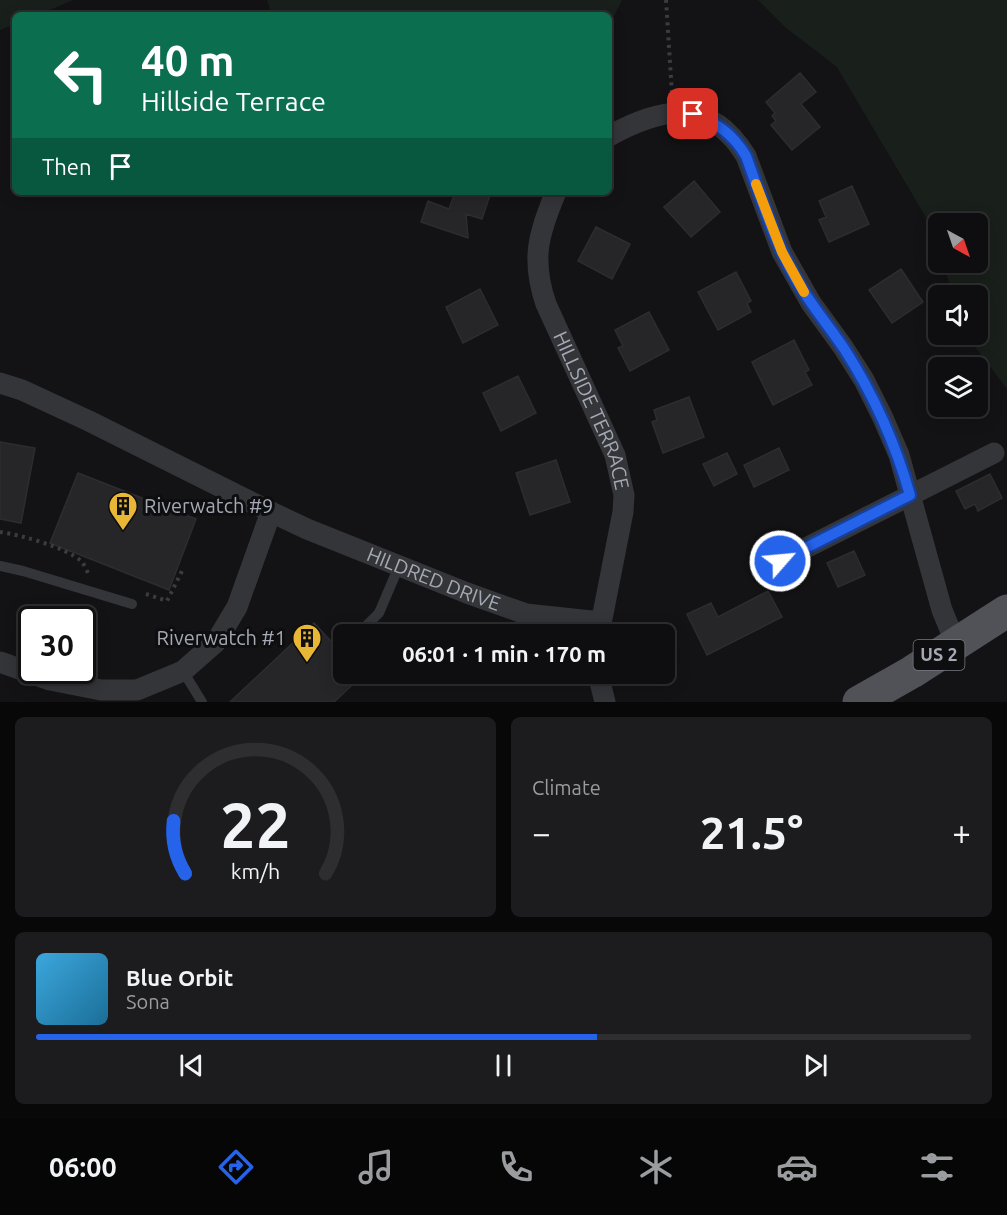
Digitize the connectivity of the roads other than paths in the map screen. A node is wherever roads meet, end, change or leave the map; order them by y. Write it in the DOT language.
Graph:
graph roads {
  1 [pos="612,134"];
  2 [pos="555,195"];
  3 [pos="0,383"];
  4 [pos="994,453"];
  5 [pos="910,495"];
  6 [pos="271,512"];
  7 [pos="780,561"];
  8 [pos="0,566"];
  9 [pos="399,566"];
  10 [pos="132,604"];
  11 [pos="1007,611"];
  12 [pos="368,624"];
  13 [pos="579,624"];
  14 [pos="601,624"];
  15 [pos="956,644"];
  16 [pos="0,662"];
  17 [pos="183,671"];
  18 [pos="600,684"];
  19 [pos="202,702"];
  20 [pos="605,702"];
  21 [pos="859,702"];
  1 -- 5 [label="street"];
  2 -- 14 [label="street, HILLSIDE TERRACE"];
  3 -- 6 [label="street, HILDRED DRIVE"];
  4 -- 5 [label="street"];
  5 -- 7 [label="street"];
  5 -- 15 [label="street"];
  6 -- 9 [label="street, HILDRED DRIVE"];
  6 -- 17 [label="street"];
  8 -- 10 [label="lane"];
  9 -- 12 [label="lane"];
  9 -- 13 [label="street, HILDRED DRIVE"];
  11 -- 15 [label="main road, US 2"];
  15 -- 21 [label="main road, US 2"];
  16 -- 17 [label="street"];
  17 -- 19 [label="lane"];
  18 -- 20 [label="street"];
}
